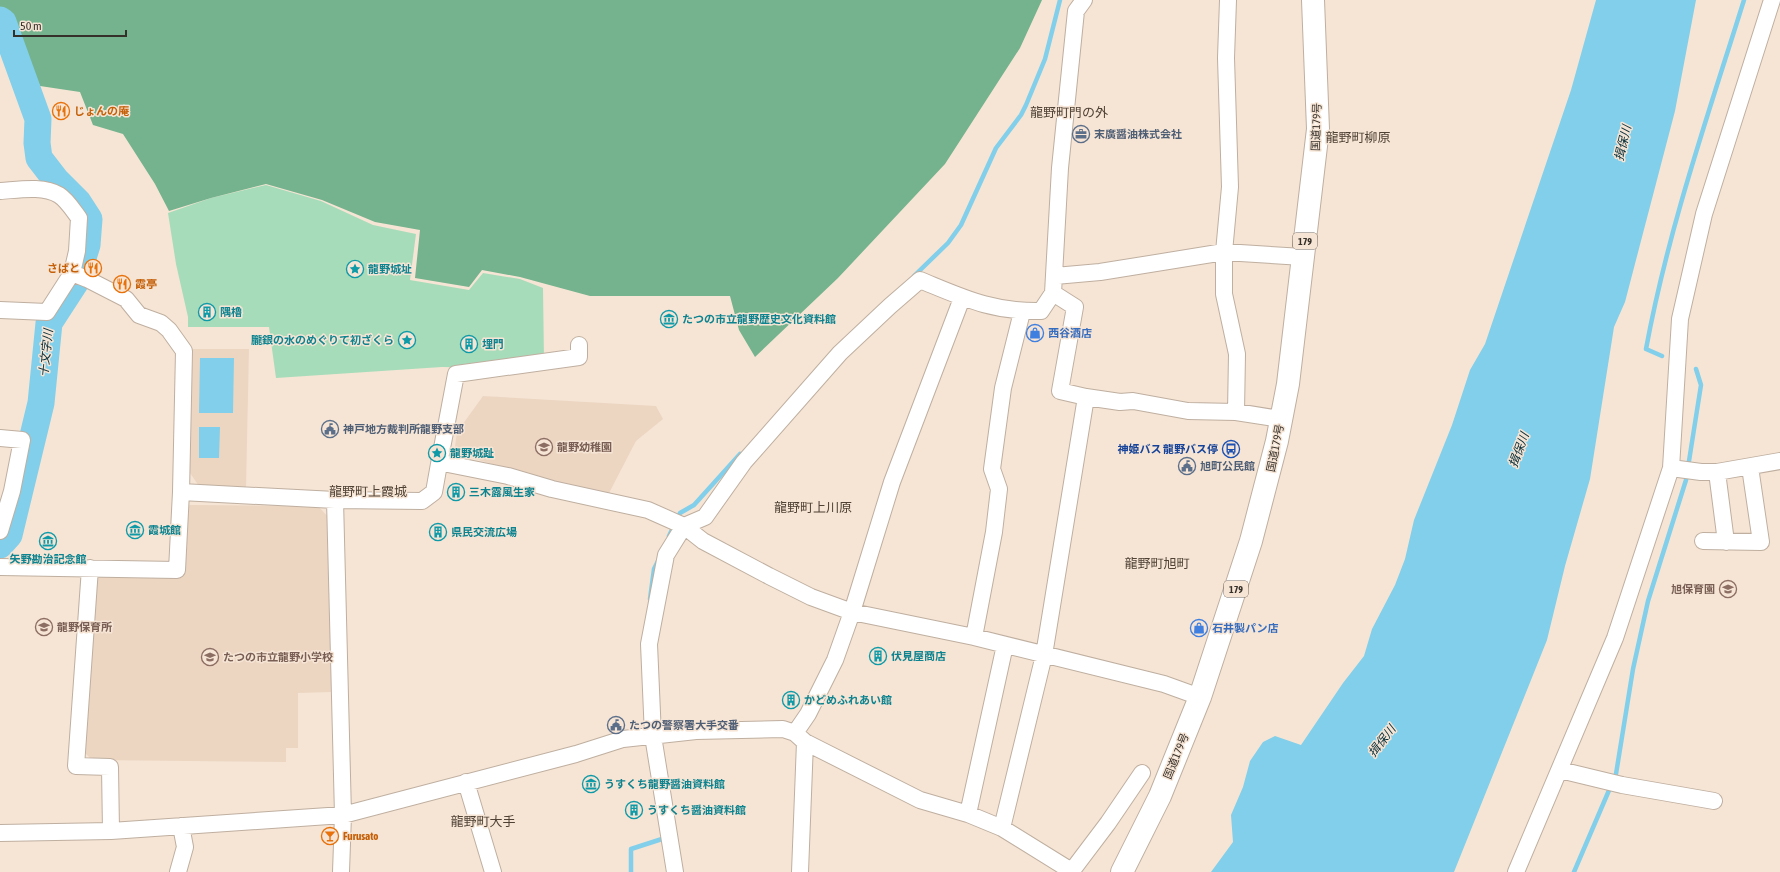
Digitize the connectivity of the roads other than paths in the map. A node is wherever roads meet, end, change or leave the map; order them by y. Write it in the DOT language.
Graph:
graph roads {
  1 [pos="1084,0"];
  2 [pos="1228,0"];
  3 [pos="1313,0"];
  4 [pos="1772,0"];
  5 [pos="0,191"];
  6 [pos="1224,252"];
  7 [pos="1303,257"];
  8 [pos="80,276"];
  9 [pos="1055,276"];
  10 [pos="1053,293"];
  11 [pos="962,298"];
  12 [pos="0,310"];
  13 [pos="1022,312"];
  14 [pos="578,345"];
  15 [pos="1086,397"];
  16 [pos="1236,412"];
  17 [pos="1280,419"];
  18 [pos="0,438"];
  19 [pos="1780,461"];
  20 [pos="439,464"];
  21 [pos="1750,467"];
  22 [pos="1671,468"];
  23 [pos="1709,472"];
  24 [pos="6,486"];
  25 [pos="181,492"];
  26 [pos="335,500"];
  27 [pos="684,526"];
  28 [pos="0,529"];
  29 [pos="1703,542"];
  30 [pos="1726,542"];
  31 [pos="0,567"];
  32 [pos="90,568"];
  33 [pos="852,612"];
  34 [pos="974,637"];
  35 [pos="1005,645"];
  36 [pos="1044,655"];
  37 [pos="1200,697"];
  38 [pos="648,736"];
  39 [pos="800,738"];
  40 [pos="1560,770"];
  41 [pos="1142,773"];
  42 [pos="466,782"];
  43 [pos="1714,801"];
  44 [pos="968,814"];
  45 [pos="343,815"];
  46 [pos="181,826"];
  47 [pos="1002,828"];
  48 [pos="111,831"];
  49 [pos="0,833"];
  50 [pos="178,872"];
  51 [pos="341,872"];
  52 [pos="493,872"];
  53 [pos="675,872"];
  54 [pos="800,872"];
  55 [pos="1072,872"];
  56 [pos="1122,872"];
  57 [pos="1516,872"];
  1 -- 9 [label="street"];
  2 -- 6 [label="street"];
  3 -- 7 [label="highway, 国道179号 / 179"];
  4 -- 22 [label="street"];
  5 -- 8 [label="street"];
  6 -- 7 [label="street"];
  6 -- 9 [label="street"];
  6 -- 16 [label="street"];
  7 -- 17 [label="highway, 国道179号 / 179"];
  8 -- 12 [label="street"];
  8 -- 25 [label="street"];
  9 -- 10 [label="street"];
  10 -- 13 [label="street"];
  10 -- 15 [label="street"];
  11 -- 13 [label="street"];
  11 -- 27 [label="street"];
  11 -- 33 [label="street"];
  13 -- 34 [label="street"];
  14 -- 20 [label="street"];
  15 -- 16 [label="street"];
  15 -- 36 [label="street"];
  16 -- 17 [label="street"];
  17 -- 37 [label="highway, 国道179号 / 179"];
  18 -- 24 [label="street"];
  19 -- 21 [label="street"];
  20 -- 26 [label="street"];
  20 -- 27 [label="street"];
  21 -- 23 [label="street"];
  21 -- 30 [label="street"];
  22 -- 23 [label="street"];
  22 -- 40 [label="street"];
  23 -- 30 [label="street"];
  24 -- 28 [label="street"];
  25 -- 26 [label="street"];
  25 -- 32 [label="street"];
  26 -- 45 [label="street"];
  27 -- 33 [label="street"];
  27 -- 38 [label="street"];
  29 -- 30 [label="street"];
  31 -- 32 [label="street"];
  32 -- 48 [label="street"];
  33 -- 34 [label="street"];
  33 -- 39 [label="street"];
  34 -- 35 [label="street"];
  35 -- 36 [label="street"];
  35 -- 44 [label="street"];
  36 -- 37 [label="street"];
  36 -- 47 [label="street"];
  37 -- 56 [label="highway, 国道179号 / 179"];
  38 -- 39 [label="street"];
  38 -- 42 [label="street"];
  38 -- 53 [label="street"];
  39 -- 44 [label="street"];
  39 -- 54 [label="street"];
  40 -- 43 [label="street"];
  40 -- 57 [label="street"];
  41 -- 55 [label="street"];
  42 -- 45 [label="street"];
  42 -- 52 [label="street"];
  44 -- 47 [label="street"];
  45 -- 46 [label="street"];
  45 -- 51 [label="street"];
  46 -- 48 [label="street"];
  46 -- 50 [label="street"];
  47 -- 55 [label="street"];
  48 -- 49 [label="street"];
}
